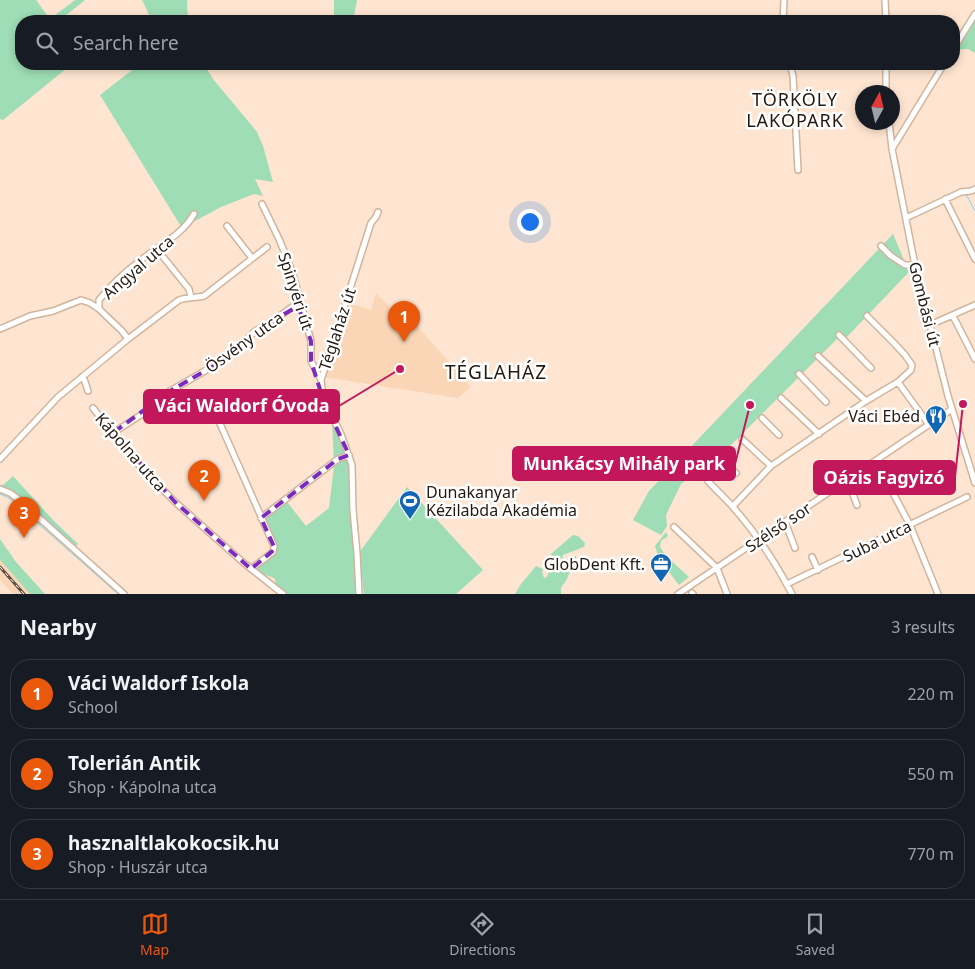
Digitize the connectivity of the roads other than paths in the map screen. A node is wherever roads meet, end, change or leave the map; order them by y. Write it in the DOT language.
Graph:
graph roads {
  1 [pos="784,0"];
  2 [pos="885,0"];
  3 [pos="975,14"];
  4 [pos="783,15"];
  5 [pos="886,15"];
  6 [pos="960,38"];
  7 [pos="792,70"];
  8 [pos="886,70"];
  9 [pos="940,70"];
  10 [pos="886,85"];
  11 [pos="890,130"];
  12 [pos="892,149"];
  13 [pos="798,170"];
  14 [pos="975,189"];
  15 [pos="945,199"];
  16 [pos="262,204"];
  17 [pos="378,212"];
  18 [pos="194,214"];
  19 [pos="906,218"];
  20 [pos="227,226"];
  21 [pos="881,246"];
  22 [pos="267,247"];
  23 [pos="164,258"];
  24 [pos="252,258"];
  25 [pos="975,259"];
  26 [pos="915,265"];
  27 [pos="191,297"];
  28 [pos="975,305"];
  29 [pos="302,308"];
  30 [pos="99,309"];
  31 [pos="867,316"];
  32 [pos="953,316"];
  33 [pos="930,326"];
  34 [pos="0,329"];
  35 [pos="839,335"];
  36 [pos="128,339"];
  37 [pos="818,356"];
  38 [pos="975,358"];
  39 [pos="871,368"];
  40 [pos="799,374"];
  41 [pos="83,376"];
  42 [pos="321,380"];
  43 [pos="898,382"];
  44 [pos="88,391"];
  45 [pos="781,398"];
  46 [pos="866,401"];
  47 [pos="826,402"];
  48 [pos="93,408"];
  49 [pos="952,409"];
  50 [pos="762,418"];
  51 [pos="218,419"];
  52 [pos="929,425"];
  53 [pos="113,433"];
  54 [pos="819,434"];
  55 [pos="779,435"];
  56 [pos="742,439"];
  57 [pos="349,455"];
  58 [pos="0,459"];
  59 [pos="723,460"];
  60 [pos="876,461"];
  61 [pos="771,466"];
  62 [pos="736,473"];
  63 [pos="847,479"];
  64 [pos="708,481"];
  65 [pos="975,482"];
  66 [pos="0,489"];
  67 [pos="967,496"];
  68 [pos="857,505"];
  69 [pos="733,506"];
  70 [pos="261,518"];
  71 [pos="785,522"];
  72 [pos="910,525"];
  73 [pos="674,527"];
  74 [pos="759,540"];
  75 [pos="796,548"];
  76 [pos="812,557"];
  77 [pos="717,568"];
  78 [pos="251,569"];
  79 [pos="818,570"];
  80 [pos="787,584"];
  81 [pos="938,593"];
  82 [pos="124,594"];
  83 [pos="283,594"];
  84 [pos="359,594"];
  85 [pos="678,594"];
  86 [pos="727,594"];
  87 [pos="792,594"];
  88 [pos="931,594"];
  1 -- 4 [label="street"];
  2 -- 5 [label="street"];
  3 -- 6 [label="street"];
  7 -- 13 [label="street"];
  8 -- 10 [label="street"];
  9 -- 12 [label="street"];
  11 -- 12 [label="street, Gombási út"];
  12 -- 19 [label="street, Gombási út"];
  14 -- 15 [label="street"];
  15 -- 19 [label="street"];
  15 -- 25 [label="street"];
  16 -- 29 [label="street, Spinyéri út"];
  17 -- 42 [label="street, Téglaház út"];
  18 -- 30 [label="street, Angyal utca"];
  19 -- 26 [label="street, Gombási út"];
  20 -- 24 [label="street"];
  21 -- 26 [label="street"];
  22 -- 24 [label="street"];
  23 -- 27 [label="street"];
  24 -- 27 [label="street"];
  26 -- 33 [label="street, Gombási út"];
  27 -- 36 [label="street"];
  28 -- 32 [label="street"];
  29 -- 42 [label="street, Spinyéri út"];
  29 -- 53 [label="street, Ösvény utca"];
  30 -- 34 [label="street, Angyal utca"];
  30 -- 36 [label="street"];
  31 -- 43 [label="street"];
  32 -- 33 [label="street"];
  32 -- 38 [label="street"];
  33 -- 49 [label="street, Gombási út"];
  35 -- 39 [label="street"];
  36 -- 41 [label="street"];
  37 -- 46 [label="street"];
  40 -- 47 [label="street"];
  41 -- 44 [label="street"];
  41 -- 58 [label="street"];
  42 -- 57 [label="street, Téglaház út"];
  43 -- 46 [label="street"];
  43 -- 52 [label="street"];
  45 -- 54 [label="street"];
  46 -- 54 [label="street"];
  48 -- 53 [label="street, Kápolna utca"];
  49 -- 52 [label="street, Szélső sor"];
  49 -- 65 [label="street, Gombási út"];
  50 -- 55 [label="street"];
  51 -- 70 [label="street"];
  52 -- 60 [label="street, Szélső sor"];
  53 -- 78 [label="street, Kápolna utca"];
  54 -- 61 [label="street"];
  56 -- 61 [label="street"];
  57 -- 70 [label="street"];
  57 -- 84 [label="street, Téglaház út"];
  59 -- 62 [label="street"];
  60 -- 63 [label="street, Szélső sor"];
  60 -- 72 [label="street"];
  61 -- 69 [label="street"];
  63 -- 68 [label="street"];
  63 -- 71 [label="street, Szélső sor"];
  64 -- 69 [label="street"];
  66 -- 82 [label="street"];
  67 -- 72 [label="street, Suba utca"];
  69 -- 74 [label="street"];
  70 -- 78 [label="street"];
  71 -- 74 [label="street, Szélső sor"];
  71 -- 75 [label="street"];
  72 -- 79 [label="street, Suba utca"];
  72 -- 81 [label="street"];
  73 -- 77 [label="street"];
  74 -- 77 [label="street, Szélső sor"];
  74 -- 80 [label="street"];
  76 -- 79 [label="street"];
  77 -- 85 [label="street, Szélső sor"];
  77 -- 86 [label="street"];
  78 -- 83 [label="street, Kápolna utca"];
  79 -- 80 [label="street, Suba utca"];
  80 -- 87 [label="street"];
  81 -- 88 [label="street"];
}
